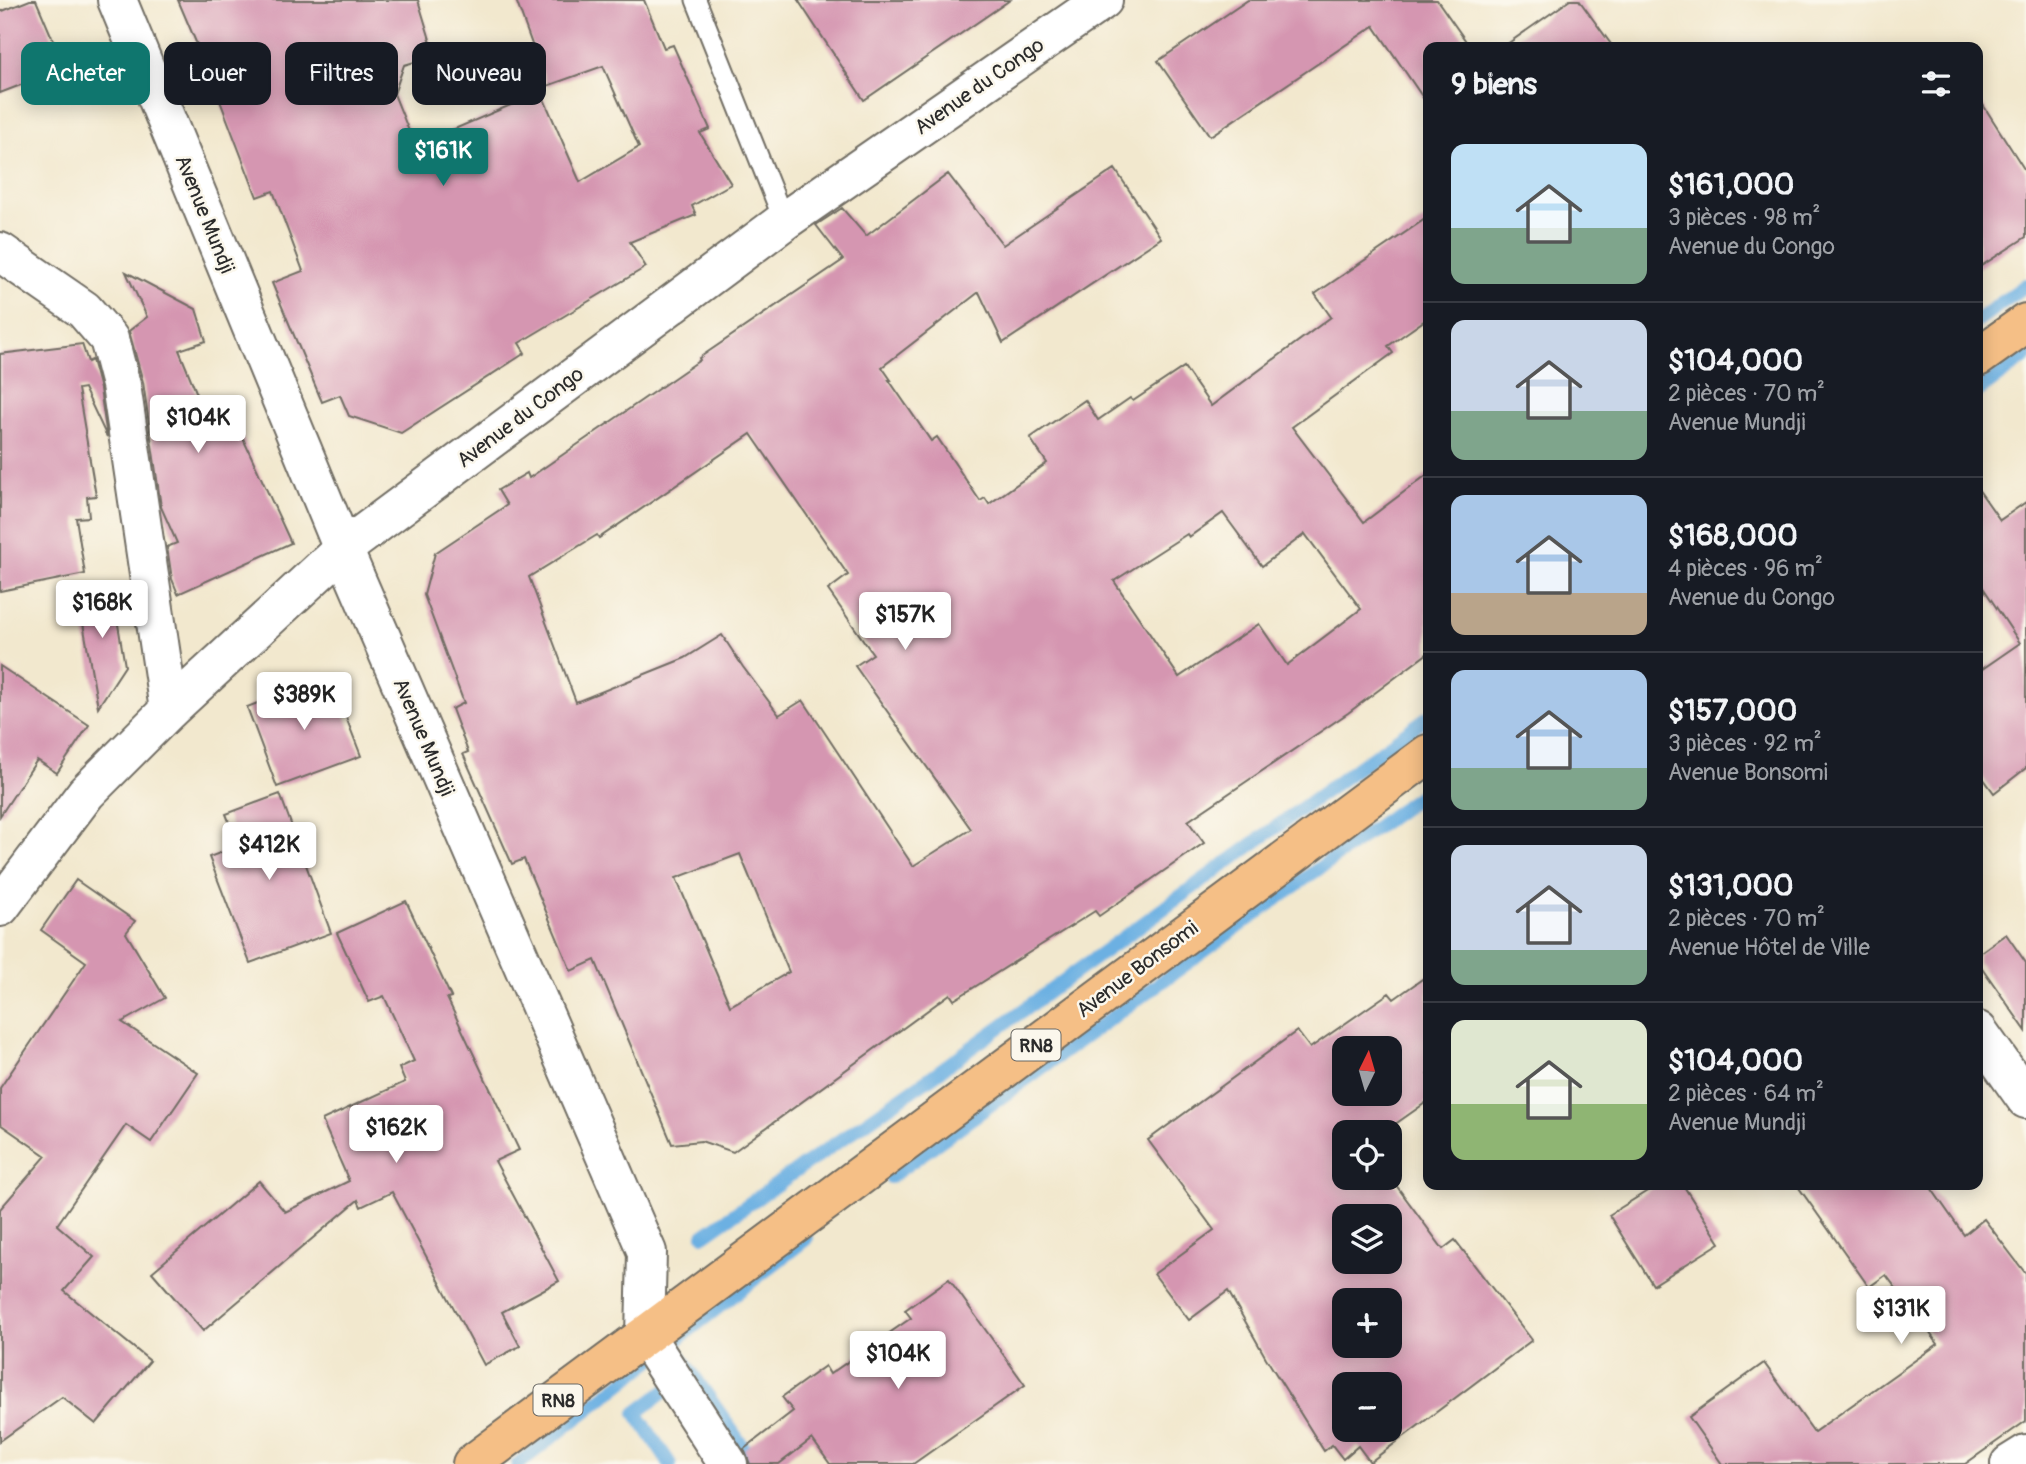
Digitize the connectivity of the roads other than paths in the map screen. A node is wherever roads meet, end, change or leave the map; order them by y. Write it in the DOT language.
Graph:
graph roads {
  1 [pos="117,0"];
  2 [pos="696,0"];
  3 [pos="1103,0"];
  4 [pos="784,221"];
  5 [pos="0,253"];
  6 [pos="2026,323"];
  7 [pos="1983,353"];
  8 [pos="343,549"];
  9 [pos="169,710"];
  10 [pos="1423,758"];
  11 [pos="0,907"];
  12 [pos="1983,1038"];
  13 [pos="2026,1099"];
  14 [pos="645,1336"];
  15 [pos="2026,1454"];
  16 [pos="472,1464"];
  17 [pos="728,1464"];
  18 [pos="2010,1464"];
  1 -- 8 [label="street, Avenue Mundji"];
  2 -- 4 [label="lane"];
  3 -- 4 [label="street, Avenue du Congo"];
  4 -- 8 [label="street, Avenue du Congo"];
  5 -- 9 [label="street"];
  6 -- 7 [label="main road"];
  8 -- 9 [label="street, Avenue du Congo"];
  8 -- 14 [label="street, Avenue Mundji"];
  9 -- 11 [label="street, Avenue du Congo"];
  10 -- 14 [label="main road, Avenue Bonsomi / RN8"];
  12 -- 13 [label="street"];
  14 -- 16 [label="main road, RN8"];
  14 -- 17 [label="street"];
  15 -- 18 [label="street"];
}
